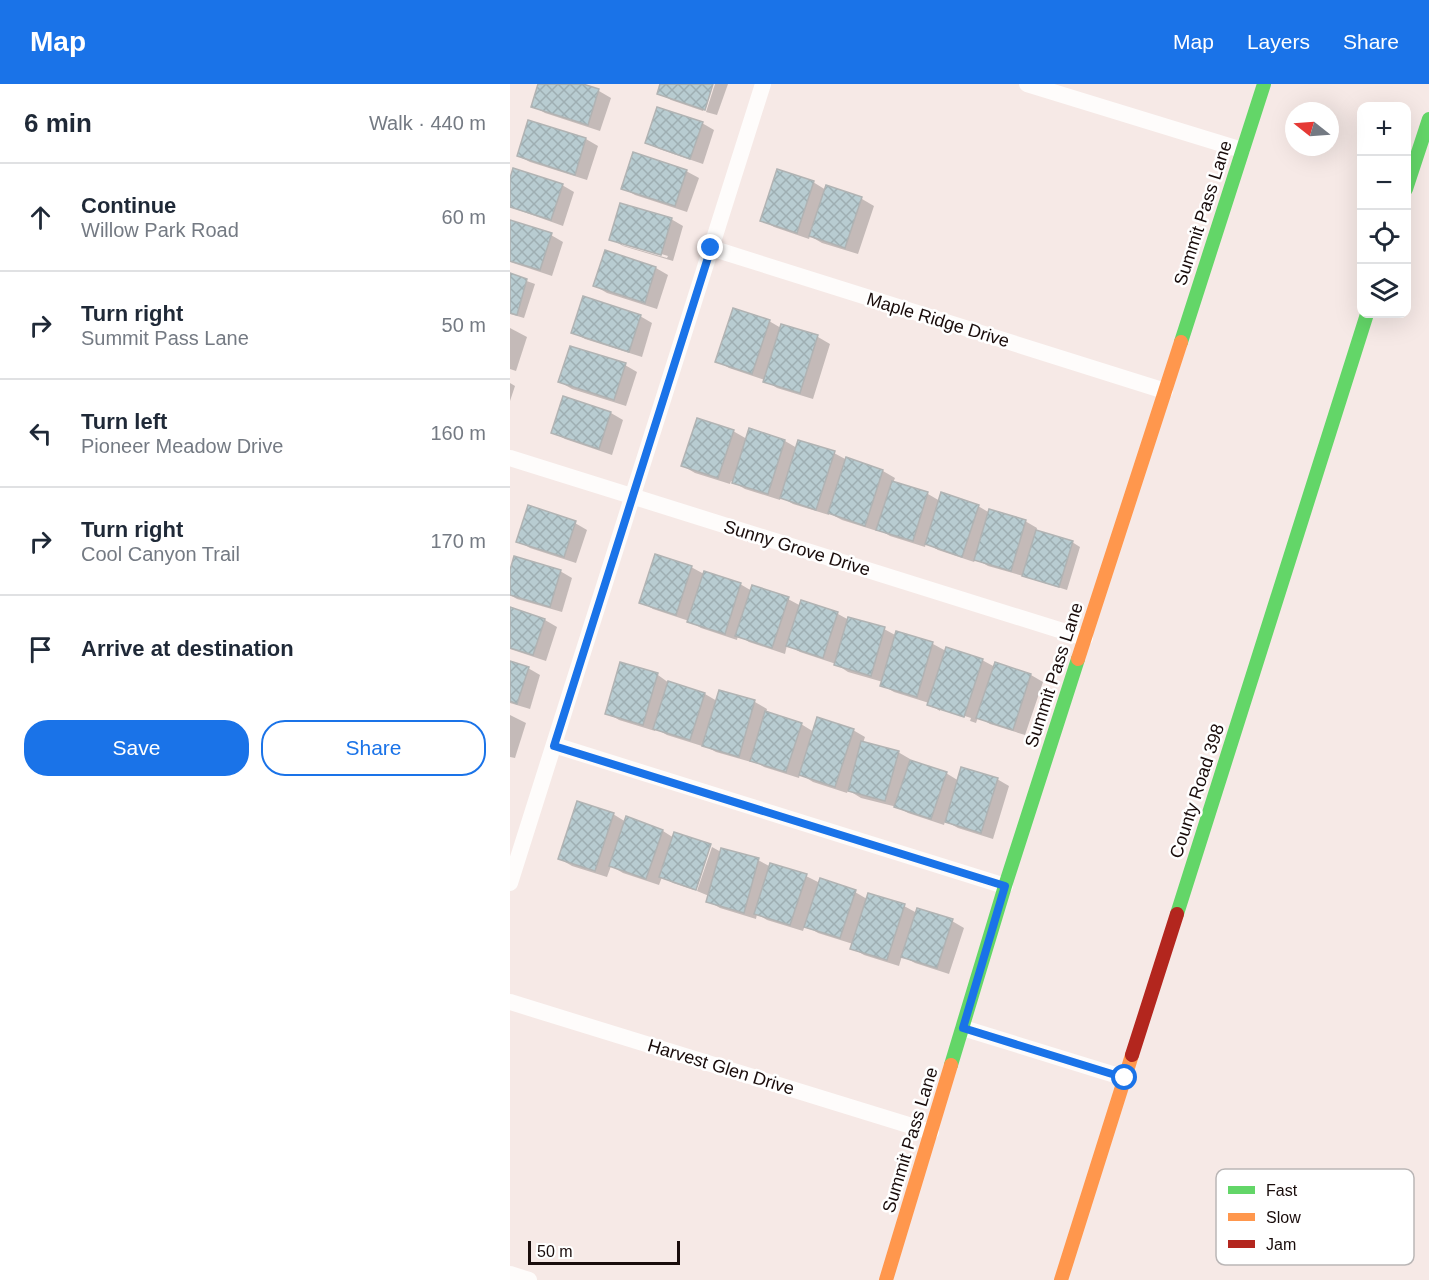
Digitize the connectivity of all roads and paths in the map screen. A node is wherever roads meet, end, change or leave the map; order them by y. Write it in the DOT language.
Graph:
graph roads {
  1 [pos="763,84"];
  2 [pos="1027,84"];
  3 [pos="1264,84"];
  4 [pos="1429,119"];
  5 [pos="1242,150"];
  6 [pos="1411,176"];
  7 [pos="711,248"];
  8 [pos="1366,318"];
  9 [pos="1165,391"];
  10 [pos="510,458"];
  11 [pos="633,496"];
  12 [pos="1085,638"];
  13 [pos="554,746"];
  14 [pos="510,883"];
  15 [pos="1005,886"];
  16 [pos="510,1002"];
  17 [pos="963,1028"];
  18 [pos="1125,1078"];
  19 [pos="932,1132"];
  20 [pos="510,1274"];
  21 [pos="530,1280"];
  22 [pos="886,1280"];
  23 [pos="1061,1280"];
  1 -- 7 [label="street"];
  2 -- 5 [label="street"];
  3 -- 5 [label="street, Summit Pass Lane"];
  4 -- 6 [label="street"];
  5 -- 9 [label="street, Summit Pass Lane"];
  7 -- 9 [label="street, Maple Ridge Drive"];
  7 -- 11 [label="street"];
  8 -- 18 [label="street, County Road 398"];
  9 -- 12 [label="street, Summit Pass Lane"];
  10 -- 11 [label="street, Sunny Grove Drive"];
  11 -- 12 [label="street, Sunny Grove Drive"];
  11 -- 13 [label="street"];
  12 -- 15 [label="street, Summit Pass Lane"];
  13 -- 14 [label="street"];
  13 -- 15 [label="street"];
  15 -- 17 [label="street, Summit Pass Lane"];
  16 -- 19 [label="street, Harvest Glen Drive"];
  17 -- 18 [label="street"];
  17 -- 19 [label="street, Summit Pass Lane"];
  18 -- 23 [label="street, County Road 398"];
  19 -- 22 [label="street, Summit Pass Lane"];
  20 -- 21 [label="street"];
}
